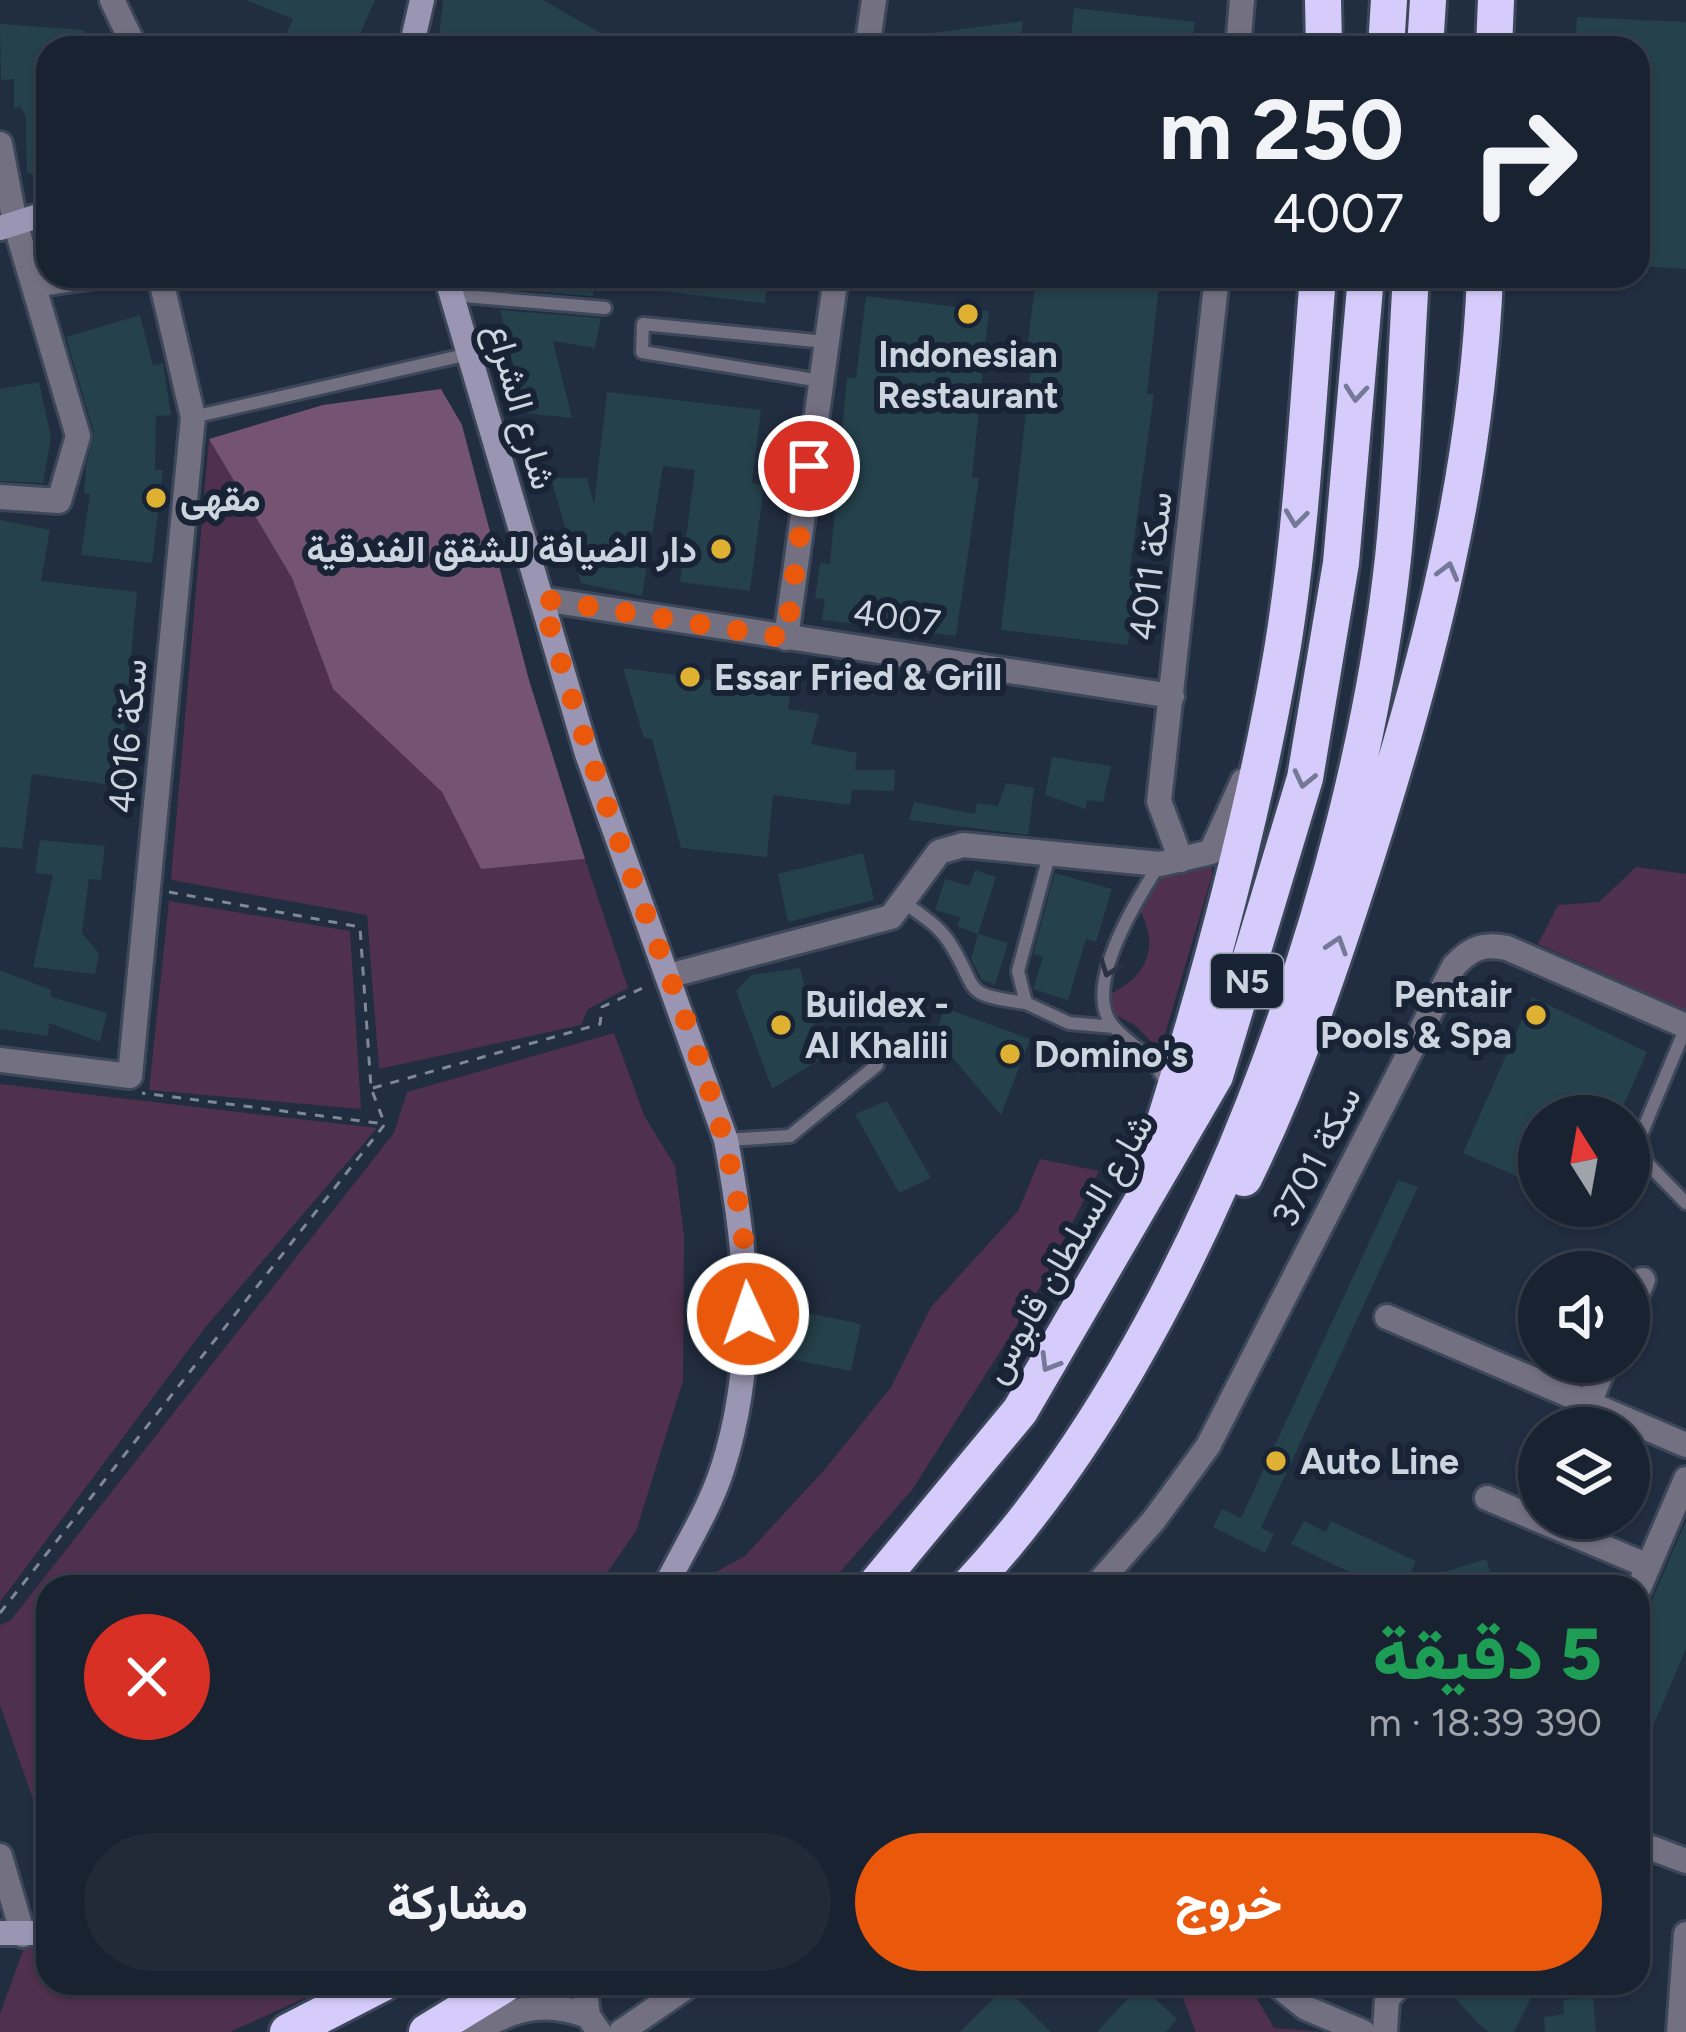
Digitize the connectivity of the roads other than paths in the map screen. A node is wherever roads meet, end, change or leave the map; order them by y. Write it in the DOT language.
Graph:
graph roads {
  1 [pos="112,0"];
  2 [pos="422,0"];
  3 [pos="874,0"];
  4 [pos="1243,0"];
  5 [pos="1323,0"];
  6 [pos="1389,0"];
  7 [pos="1428,0"];
  8 [pos="1496,0"];
  9 [pos="129,36"];
  10 [pos="414,36"];
  11 [pos="869,36"];
  12 [pos="1239,36"];
  13 [pos="1324,36"];
  14 [pos="1387,36"];
  15 [pos="1426,36"];
  16 [pos="1494,36"];
  17 [pos="0,144"];
  18 [pos="8,226"];
  19 [pos="34,285"];
  20 [pos="163,288"];
  21 [pos="450,288"];
  22 [pos="463,288"];
  23 [pos="834,288"];
  24 [pos="1216,288"];
  25 [pos="1317,288"];
  26 [pos="1365,288"];
  27 [pos="1410,288"];
  28 [pos="1484,288"];
  29 [pos="605,308"];
  30 [pos="826,342"];
  31 [pos="469,354"];
  32 [pos="821,381"];
  33 [pos="194,417"];
  34 [pos="0,497"];
  35 [pos="542,599"];
  36 [pos="786,638"];
  37 [pos="1172,696"];
  38 [pos="1265,743"];
  39 [pos="1051,851"];
  40 [pos="1170,862"];
  41 [pos="905,903"];
  42 [pos="668,976"];
  43 [pos="1026,1003"];
  44 [pos="1686,1026"];
  45 [pos="1114,1027"];
  46 [pos="0,1060"];
  47 [pos="877,1064"];
  48 [pos="1169,1107"];
  49 [pos="727,1140"];
  50 [pos="1686,1203"];
  51 [pos="1091,1294"];
  52 [pos="1387,1317"];
  53 [pos="1141,1352"];
  54 [pos="1597,1383"];
  55 [pos="1588,1403"];
  56 [pos="1587,1407"];
  57 [pos="1686,1445"];
  58 [pos="1686,1479"];
  59 [pos="1487,1498"];
  60 [pos="1518,1510"];
  61 [pos="1577,1539"];
  62 [pos="671,1575"];
  63 [pos="885,1575"];
  64 [pos="978,1575"];
  65 [pos="1106,1575"];
  66 [pos="1638,1575"];
  67 [pos="1644,1575"];
  68 [pos="1650,1848"];
  69 [pos="0,1856"];
  70 [pos="1686,1861"];
  71 [pos="24,1933"];
  72 [pos="1686,1934"];
  73 [pos="360,1995"];
  74 [pos="487,1995"];
  75 [pos="675,1995"];
  76 [pos="1290,1995"];
  77 [pos="1390,1995"];
  78 [pos="594,2024"];
  79 [pos="288,2032"];
  80 [pos="427,2032"];
  81 [pos="475,2032"];
  82 [pos="621,2032"];
  83 [pos="1363,2032"];
  84 [pos="1385,2032"];
  85 [pos="1678,2032"];
  1 -- 9 [label="street"];
  2 -- 10 [label="street"];
  3 -- 11 [label="street"];
  4 -- 12 [label="street"];
  5 -- 13 [label="highway"];
  6 -- 14 [label="highway"];
  7 -- 15 [label="highway"];
  8 -- 16 [label="highway"];
  17 -- 18 [label="street"];
  18 -- 19 [label="street"];
  19 -- 34 [label="street"];
  20 -- 33 [label="street, سكة 4016"];
  21 -- 31 [label="street, شارع الشراع"];
  22 -- 29 [label="lane"];
  23 -- 30 [label="street"];
  24 -- 37 [label="street, سكة 4011"];
  25 -- 38 [label="highway, one-way"];
  26 -- 51 [label="highway, شارع السلطان قابوس / N5, one-way"];
  27 -- 53 [label="highway, N5"];
  53 -- 28 [label="highway, one-way"];
  30 -- 32 [label="street"];
  30 -- 32 [label="lane"];
  31 -- 33 [label="lane"];
  31 -- 35 [label="street, شارع الشراع"];
  32 -- 36 [label="street"];
  33 -- 46 [label="street, سكة 4016"];
  35 -- 36 [label="street, 4007"];
  35 -- 42 [label="street, شارع الشراع"];
  36 -- 37 [label="street, 4007"];
  37 -- 40 [label="street, سكة 4011"];
  38 -- 40 [label="street"];
  38 -- 48 [label="highway"];
  39 -- 40 [label="street"];
  39 -- 41 [label="street"];
  39 -- 43 [label="lane"];
  40 -- 45 [label="lane, one-way"];
  41 -- 42 [label="street"];
  41 -- 43 [label="lane"];
  42 -- 49 [label="street, شارع الشراع"];
  43 -- 45 [label="lane"];
  44 -- 50 [label="lane"];
  44 -- 65 [label="street, سكة 3701"];
  45 -- 48 [label="lane"];
  47 -- 49 [label="lane"];
  48 -- 51 [label="highway"];
  49 -- 62 [label="street, شارع الشراع"];
  51 -- 63 [label="highway, شارع السلطان قابوس / N5, one-way"];
  52 -- 55 [label="street"];
  53 -- 64 [label="highway, N5"];
  54 -- 55 [label="street"];
  55 -- 56 [label="street"];
  55 -- 57 [label="street"];
  58 -- 67 [label="street"];
  59 -- 60 [label="street"];
  61 -- 66 [label="street"];
  68 -- 70 [label="street"];
  69 -- 71 [label="street"];
  72 -- 85 [label="street"];
  73 -- 79 [label="highway"];
  74 -- 80 [label="highway"];
  75 -- 82 [label="street"];
  76 -- 83 [label="street"];
  77 -- 84 [label="street"];
  78 -- 81 [label="street"];
}
